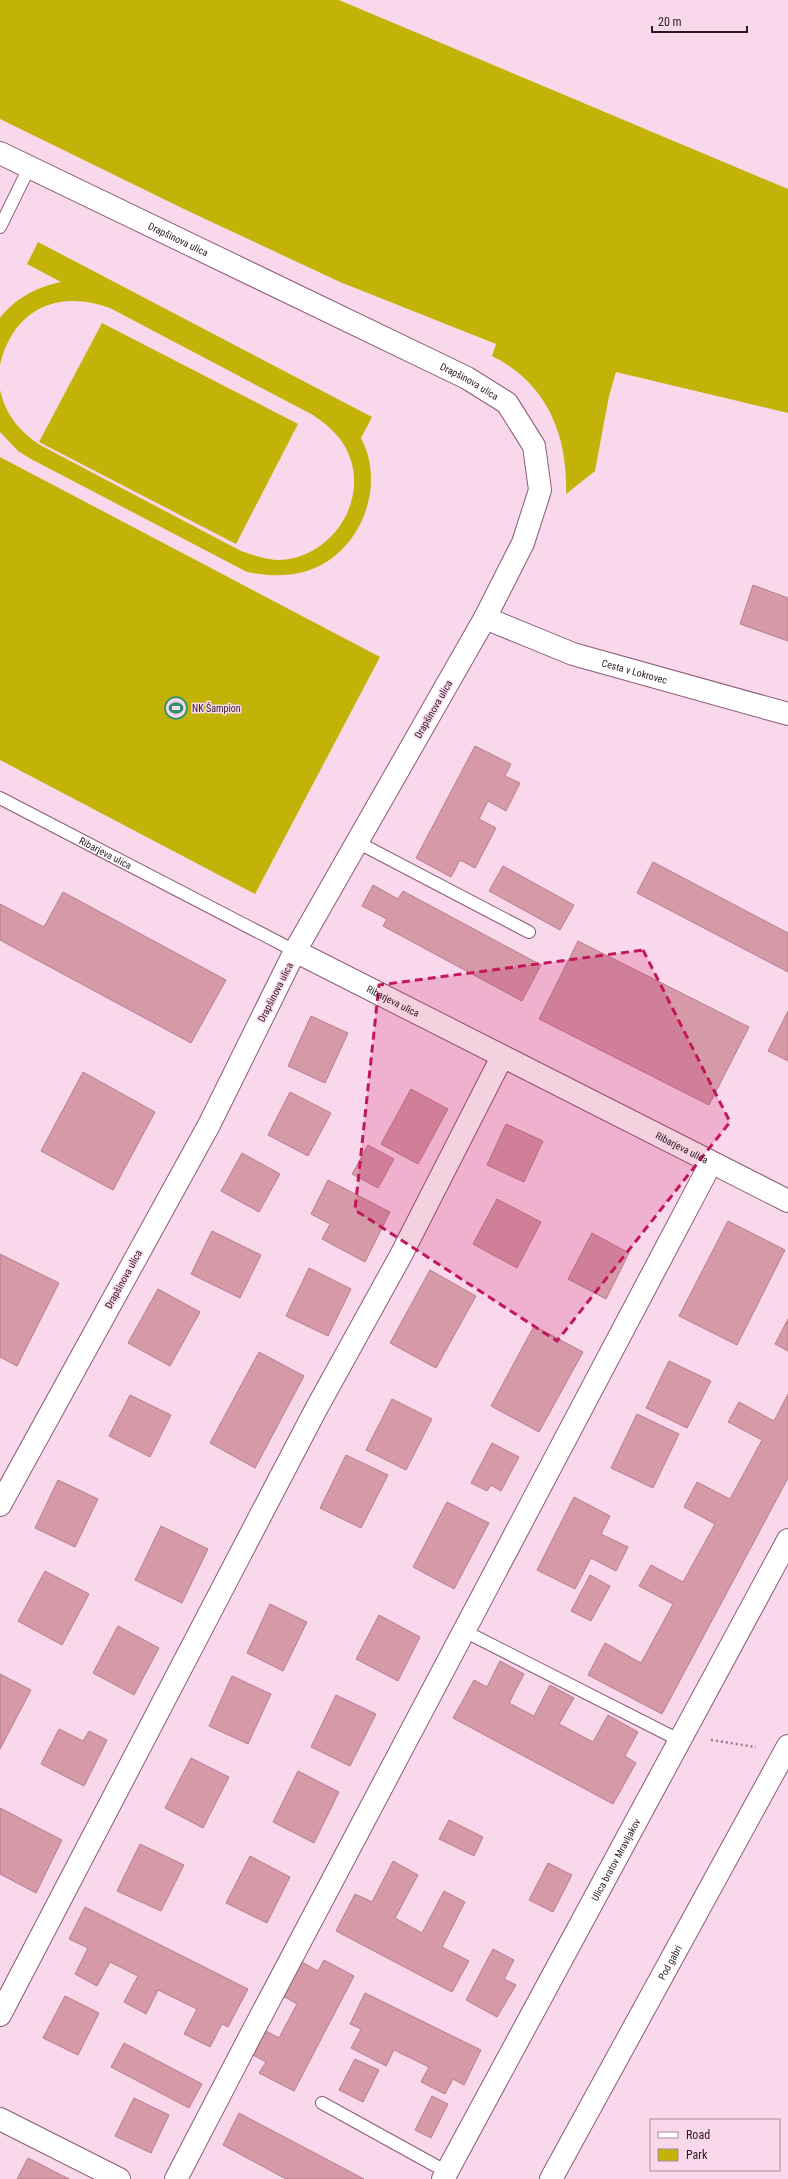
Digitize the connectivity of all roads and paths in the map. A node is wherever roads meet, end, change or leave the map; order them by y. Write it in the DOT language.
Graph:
graph roads {
  1 [pos="0,154"];
  2 [pos="29,168"];
  3 [pos="0,227"];
  4 [pos="485,618"];
  5 [pos="788,714"];
  6 [pos="0,798"];
  7 [pos="357,842"];
  8 [pos="529,932"];
  9 [pos="295,951"];
  10 [pos="502,1057"];
  11 [pos="711,1162"];
  12 [pos="788,1201"];
  13 [pos="0,1505"];
  14 [pos="788,1540"];
  15 [pos="464,1631"];
  16 [pos="679,1740"];
  17 [pos="786,1749"];
  18 [pos="0,2015"];
  19 [pos="322,2103"];
  20 [pos="0,2119"];
  21 [pos="445,2175"];
  22 [pos="119,2179"];
  23 [pos="176,2179"];
  24 [pos="551,2179"];
  1 -- 2 [label="street, Drapšinova ulica"];
  2 -- 3 [label="lane"];
  2 -- 4 [label="street, Drapšinova ulica"];
  4 -- 5 [label="street, Cesta v Lokrovec"];
  4 -- 7 [label="street, Drapšinova ulica"];
  6 -- 9 [label="lane, Ribarjeva ulica"];
  7 -- 8 [label="lane"];
  7 -- 9 [label="street, Drapšinova ulica"];
  9 -- 10 [label="street, Ribarjeva ulica"];
  9 -- 13 [label="street, Drapšinova ulica"];
  10 -- 11 [label="street, Ribarjeva ulica"];
  10 -- 18 [label="street"];
  11 -- 12 [label="street, Ribarjeva ulica"];
  11 -- 15 [label="street"];
  14 -- 16 [label="street, Ulica bratov Mravljakov"];
  15 -- 16 [label="lane"];
  15 -- 23 [label="street"];
  16 -- 17 [label="path"];
  16 -- 21 [label="street, Ulica bratov Mravljakov"];
  17 -- 24 [label="street, Pod gabri"];
  19 -- 21 [label="lane"];
  20 -- 22 [label="street"];
}
